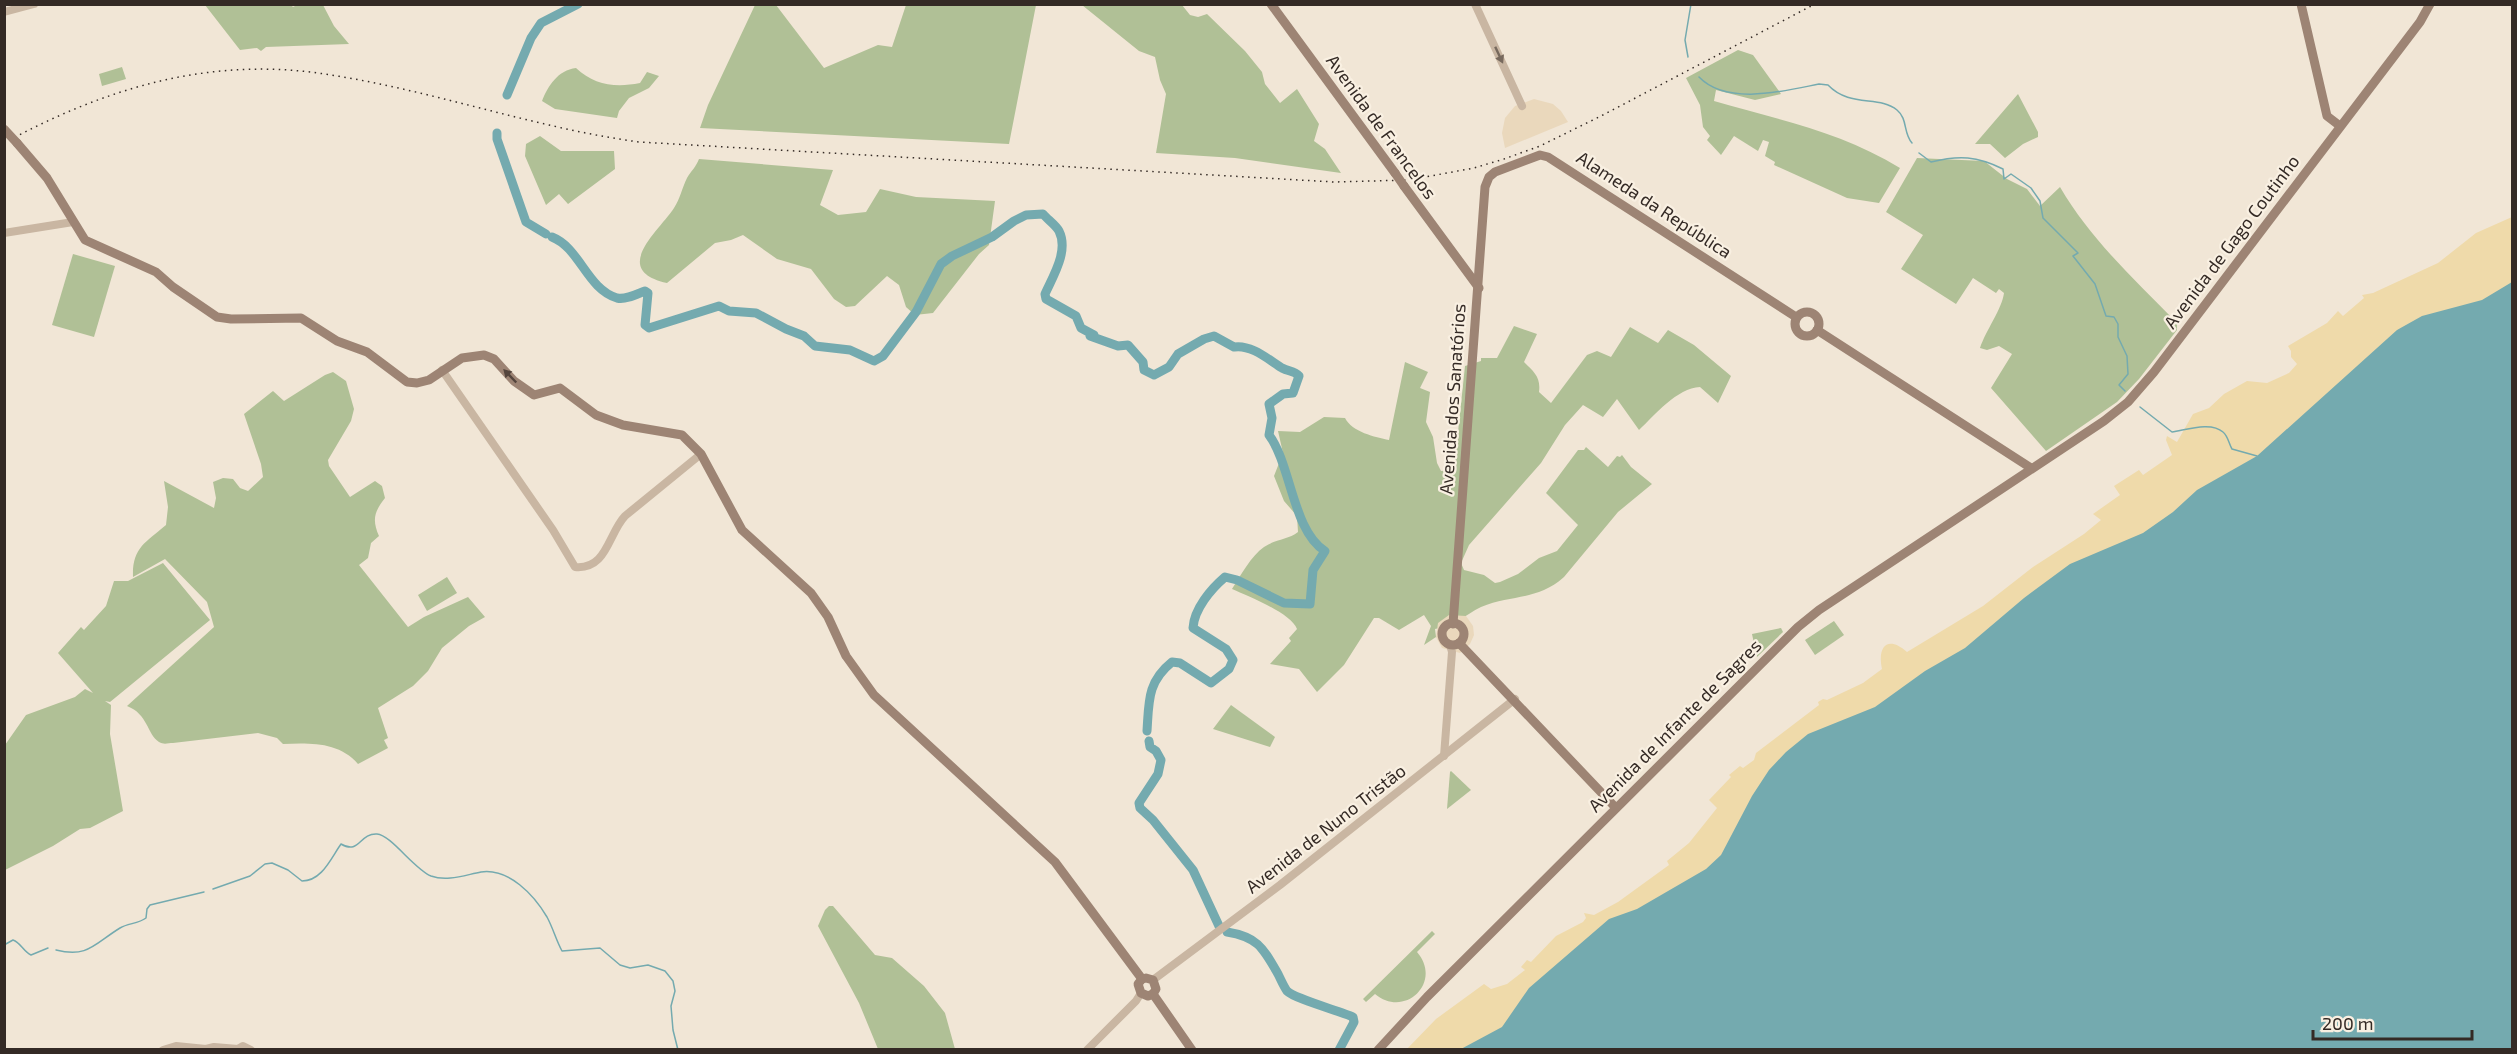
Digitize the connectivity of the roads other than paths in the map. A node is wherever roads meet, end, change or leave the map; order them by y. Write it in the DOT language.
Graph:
graph roads {
  1 [pos="34,4"];
  2 [pos="1271,4"];
  3 [pos="1475,4"];
  4 [pos="2301,4"];
  5 [pos="2430,4"];
  6 [pos="4,12"];
  7 [pos="1522,106"];
  8 [pos="2340,126"];
  9 [pos="4,129"];
  10 [pos="1489,177"];
  11 [pos="73,222"];
  12 [pos="4,233"];
  13 [pos="1480,263"];
  14 [pos="1465,270"];
  15 [pos="1479,288"];
  16 [pos="1796,317"];
  17 [pos="1817,330"];
  18 [pos="442,370"];
  19 [pos="701,454"];
  20 [pos="2013,458"];
  21 [pos="2031,468"];
  22 [pos="2013,480"];
  23 [pos="1453,624"];
  24 [pos="1455,644"];
  25 [pos="1515,699"];
  26 [pos="1444,756"];
  27 [pos="1616,808"];
  28 [pos="1142,979"];
  29 [pos="1154,980"];
  30 [pos="1141,993"];
  31 [pos="1153,994"];
  32 [pos="163,1050"];
  33 [pos="251,1050"];
  34 [pos="1087,1050"];
  35 [pos="1192,1050"];
  36 [pos="1378,1050"];
  1 -- 6 [label="street"];
  2 -- 14 [label="main road, Avenida de Francelos, bridge"];
  3 -- 7 [label="street, one-way"];
  4 -- 8 [label="main road"];
  5 -- 8 [label="main road, Avenida de Gago Coutinho"];
  8 -- 21 [label="main road, Avenida de Gago Coutinho"];
  9 -- 11 [label="main road, bridge"];
  10 -- 13 [label="main road, Avenida dos Sanatórios"];
  10 -- 16 [label="main road, Alameda da República"];
  11 -- 12 [label="street"];
  11 -- 18 [label="main road"];
  13 -- 14 [label="main road"];
  13 -- 15 [label="main road, Avenida dos Sanatórios"];
  14 -- 15 [label="main road, Avenida de Francelos"];
  15 -- 23 [label="main road, Avenida dos Sanatórios"];
  16 -- 17 [label="main road"];
  16 -- 17 [label="main road"];
  17 -- 20 [label="main road"];
  19 -- 18 [label="main road, one-way"];
  18 -- 19 [label="street"];
  19 -- 28 [label="main road"];
  20 -- 21 [label="main road"];
  20 -- 22 [label="main road"];
  21 -- 22 [label="main road, Avenida de Infante de Sagres"];
  22 -- 27 [label="main road, Avenida de Infante de Sagres"];
  23 -- 24 [label="main road, Avenida dos Sanatórios"];
  23 -- 24 [label="main road, Avenida dos Sanatórios"];
  24 -- 25 [label="main road"];
  24 -- 26 [label="street, Avenida dos Sanatórios"];
  25 -- 26 [label="street, Avenida de Nuno Tristão"];
  25 -- 27 [label="main road"];
  26 -- 29 [label="street, Avenida de Nuno Tristão"];
  27 -- 36 [label="main road, Avenida de Infante de Sagres"];
  28 -- 29 [label="main road"];
  28 -- 30 [label="main road"];
  29 -- 31 [label="main road"];
  30 -- 31 [label="main road"];
  30 -- 34 [label="street"];
  31 -- 35 [label="main road"];
  32 -- 33 [label="street"];
}
